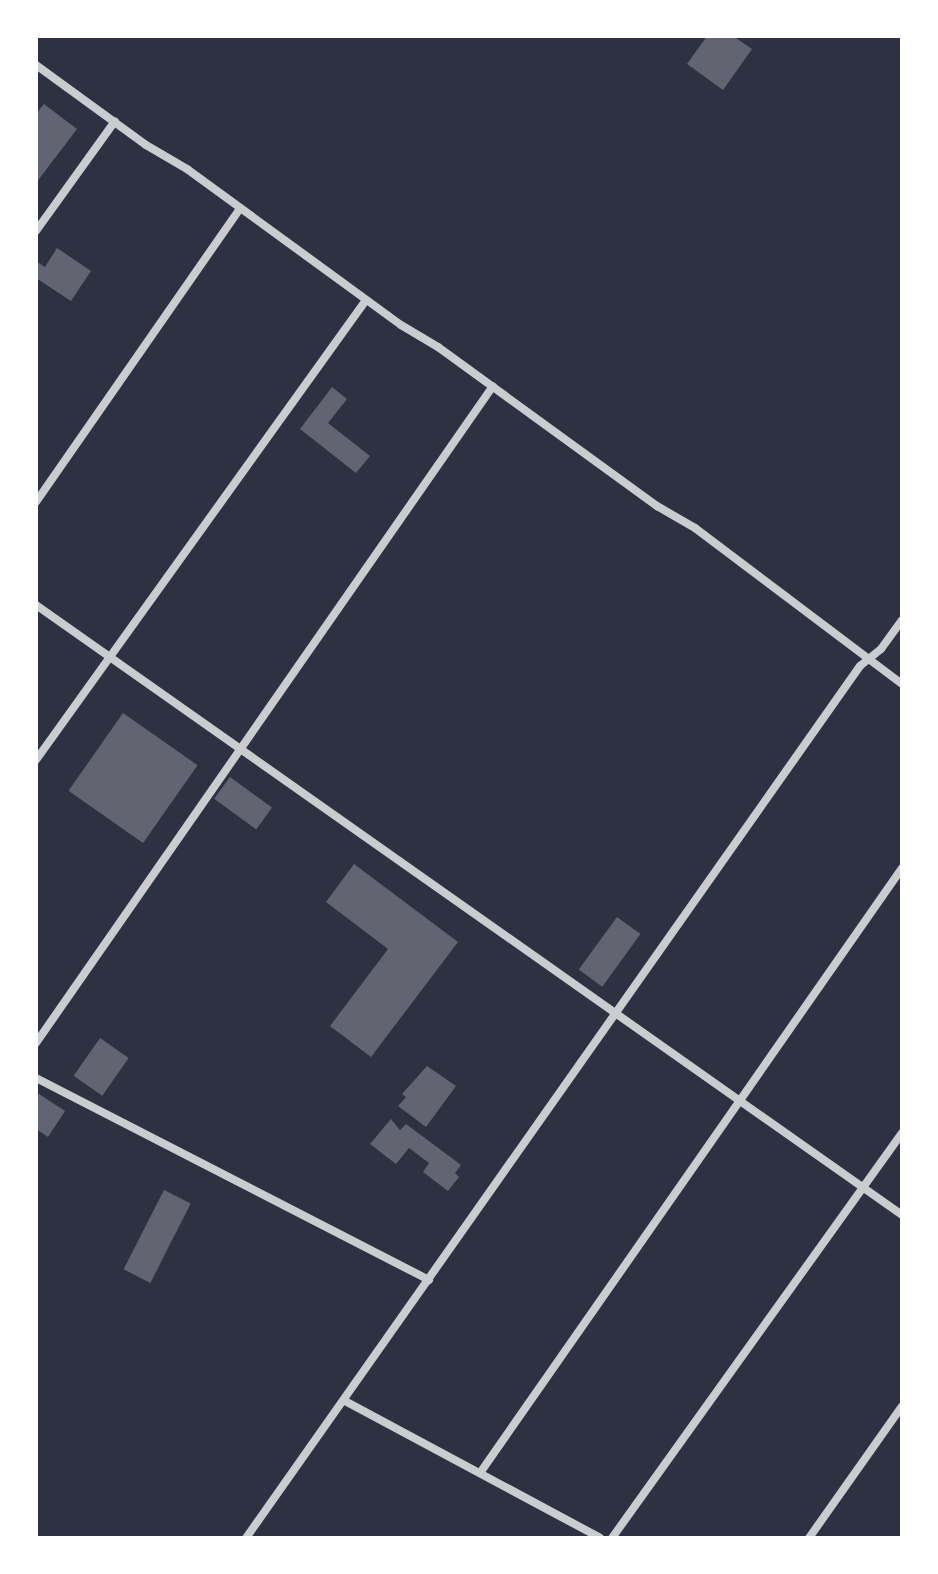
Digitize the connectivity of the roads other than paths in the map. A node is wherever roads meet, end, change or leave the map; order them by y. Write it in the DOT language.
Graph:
graph roads {
  1 [pos="36,65"];
  2 [pos="115,121"];
  3 [pos="239,210"];
  4 [pos="36,231"];
  5 [pos="366,300"];
  6 [pos="493,386"];
  7 [pos="36,502"];
  8 [pos="36,605"];
  9 [pos="902,620"];
  10 [pos="110,657"];
  11 [pos="871,657"];
  12 [pos="902,684"];
  13 [pos="240,749"];
  14 [pos="36,760"];
  15 [pos="902,868"];
  16 [pos="616,1014"];
  17 [pos="36,1043"];
  18 [pos="36,1078"];
  19 [pos="740,1101"];
  20 [pos="902,1133"];
  21 [pos="863,1188"];
  22 [pos="902,1215"];
  23 [pos="429,1280"];
  24 [pos="345,1401"];
  25 [pos="902,1406"];
  26 [pos="480,1473"];
  27 [pos="248,1535"];
  28 [pos="259,1538"];
  29 [pos="600,1538"];
  30 [pos="612,1538"];
  31 [pos="809,1538"];
  1 -- 2 [label="street"];
  2 -- 3 [label="street"];
  2 -- 4 [label="street"];
  3 -- 5 [label="street"];
  3 -- 7 [label="street"];
  5 -- 6 [label="street"];
  5 -- 10 [label="street"];
  6 -- 11 [label="street"];
  6 -- 13 [label="street"];
  8 -- 10 [label="street"];
  9 -- 11 [label="street"];
  10 -- 13 [label="street"];
  10 -- 14 [label="street"];
  11 -- 12 [label="street"];
  11 -- 16 [label="street"];
  13 -- 16 [label="street"];
  13 -- 17 [label="street"];
  15 -- 19 [label="street"];
  16 -- 19 [label="street"];
  16 -- 23 [label="street"];
  18 -- 23 [label="street"];
  19 -- 21 [label="street"];
  19 -- 26 [label="street"];
  20 -- 21 [label="street"];
  21 -- 22 [label="street"];
  21 -- 30 [label="street"];
  23 -- 24 [label="street"];
  24 -- 26 [label="street"];
  24 -- 27 [label="street"];
  25 -- 31 [label="street"];
  26 -- 29 [label="street"];
  27 -- 28 [label="street"];
}
